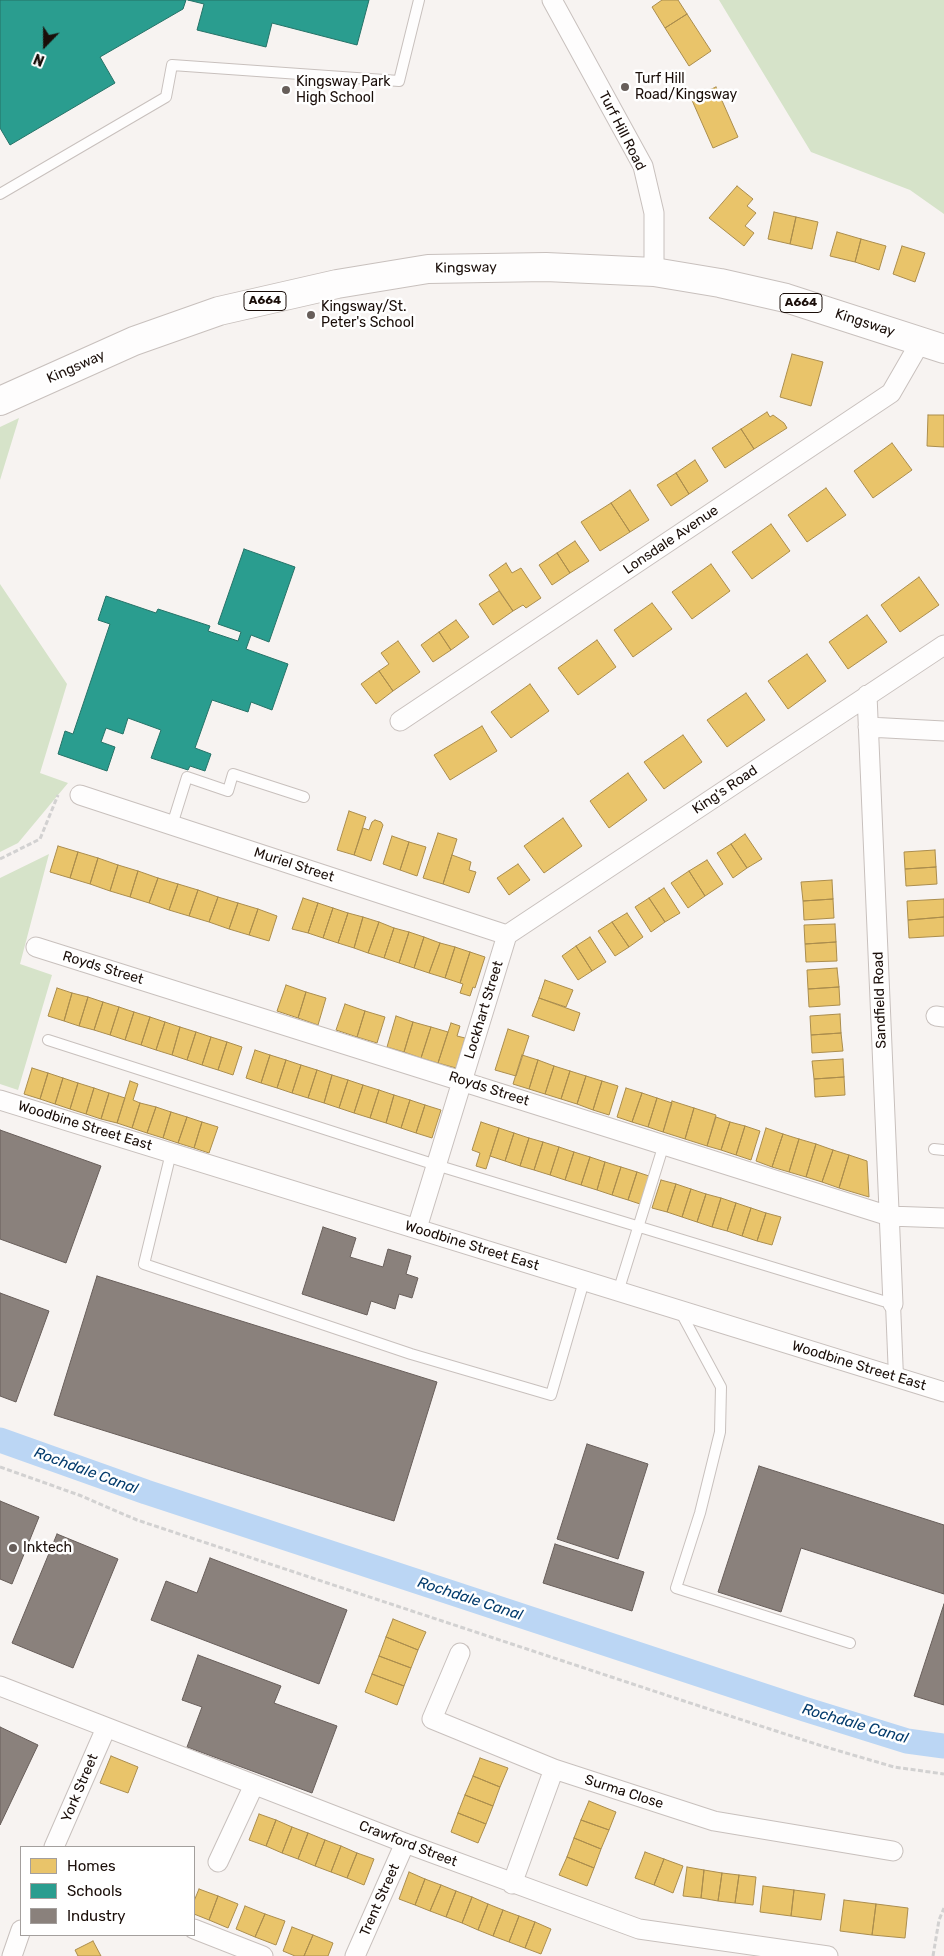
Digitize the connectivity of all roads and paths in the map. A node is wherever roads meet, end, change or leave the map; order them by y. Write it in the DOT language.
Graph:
graph roads {
  1 [pos="419,0"];
  2 [pos="552,0"];
  3 [pos="0,194"];
  4 [pos="654,272"];
  5 [pos="933,345"];
  6 [pos="0,401"];
  7 [pos="944,645"];
  8 [pos="867,696"];
  9 [pos="400,721"];
  10 [pos="868,727"];
  11 [pos="944,730"];
  12 [pos="80,795"];
  13 [pos="304,797"];
  14 [pos="172,825"];
  15 [pos="0,859"];
  16 [pos="507,935"];
  17 [pos="36,947"];
  18 [pos="48,1040"];
  19 [pos="462,1080"];
  20 [pos="0,1100"];
  21 [pos="664,1144"];
  22 [pos="171,1153"];
  23 [pos="436,1165"];
  24 [pos="889,1216"];
  25 [pos="944,1218"];
  26 [pos="640,1227"];
  27 [pos="416,1228"];
  28 [pos="584,1281"];
  29 [pos="618,1292"];
  30 [pos="893,1304"];
  31 [pos="680,1312"];
  32 [pos="896,1377"];
  33 [pos="944,1392"];
  34 [pos="0,1467"];
  35 [pos="850,1643"];
  36 [pos="460,1653"];
  37 [pos="0,1686"];
  38 [pos="106,1728"];
  39 [pos="554,1769"];
  40 [pos="944,1774"];
  41 [pos="254,1785"];
  42 [pos="405,1843"];
  43 [pos="54,1846"];
  44 [pos="893,1851"];
  45 [pos="218,1862"];
  46 [pos="512,1884"];
  47 [pos="944,1908"];
  48 [pos="195,1929"];
  49 [pos="20,1933"];
  50 [pos="12,1956"];
  51 [pos="263,1956"];
  52 [pos="355,1956"];
  53 [pos="828,1956"];
  54 [pos="933,1956"];
  1 -- 3 [label="lane"];
  2 -- 4 [label="street, Turf Hill Road"];
  4 -- 5 [label="highway, Kingsway / A664"];
  4 -- 6 [label="highway, Kingsway / A664"];
  5 -- 9 [label="street, Lonsdale Avenue"];
  7 -- 8 [label="street, King's Road"];
  8 -- 10 [label="street, Sandfield Road"];
  8 -- 16 [label="street, King's Road"];
  10 -- 11 [label="street"];
  10 -- 24 [label="street, Sandfield Road"];
  12 -- 14 [label="street, Muriel Street"];
  12 -- 15 [label="path"];
  13 -- 14 [label="lane"];
  14 -- 16 [label="street, Muriel Street"];
  16 -- 19 [label="street, Lockhart Street"];
  17 -- 19 [label="street, Royds Street"];
  18 -- 23 [label="lane"];
  19 -- 21 [label="street, Royds Street"];
  19 -- 23 [label="street, Lockhart Street"];
  20 -- 22 [label="street, Woodbine Street East"];
  21 -- 24 [label="street, Royds Street"];
  21 -- 26 [label="lane"];
  22 -- 27 [label="street, Woodbine Street East"];
  22 -- 28 [label="lane"];
  23 -- 26 [label="lane"];
  23 -- 27 [label="street, Lockhart Street"];
  24 -- 25 [label="street, Royds Street"];
  24 -- 30 [label="street, Sandfield Road"];
  26 -- 29 [label="lane"];
  26 -- 30 [label="lane"];
  27 -- 28 [label="street, Woodbine Street East"];
  28 -- 29 [label="street, Woodbine Street East"];
  29 -- 31 [label="street, Woodbine Street East"];
  30 -- 32 [label="street"];
  31 -- 32 [label="street, Woodbine Street East"];
  31 -- 35 [label="lane"];
  32 -- 33 [label="street, Woodbine Street East"];
  34 -- 40 [label="path"];
  36 -- 39 [label="street, Surma Close"];
  37 -- 38 [label="street, Crawford Street"];
  38 -- 41 [label="street, Crawford Street"];
  38 -- 43 [label="street, York Street"];
  39 -- 44 [label="street, Surma Close"];
  39 -- 46 [label="street"];
  41 -- 42 [label="street, Crawford Street"];
  41 -- 45 [label="street"];
  42 -- 46 [label="street, Crawford Street"];
  42 -- 52 [label="street, Trent Street"];
  46 -- 53 [label="street, Crawford Street"];
  47 -- 54 [label="path"];
  48 -- 51 [label="street"];
  49 -- 50 [label="street"];
}
